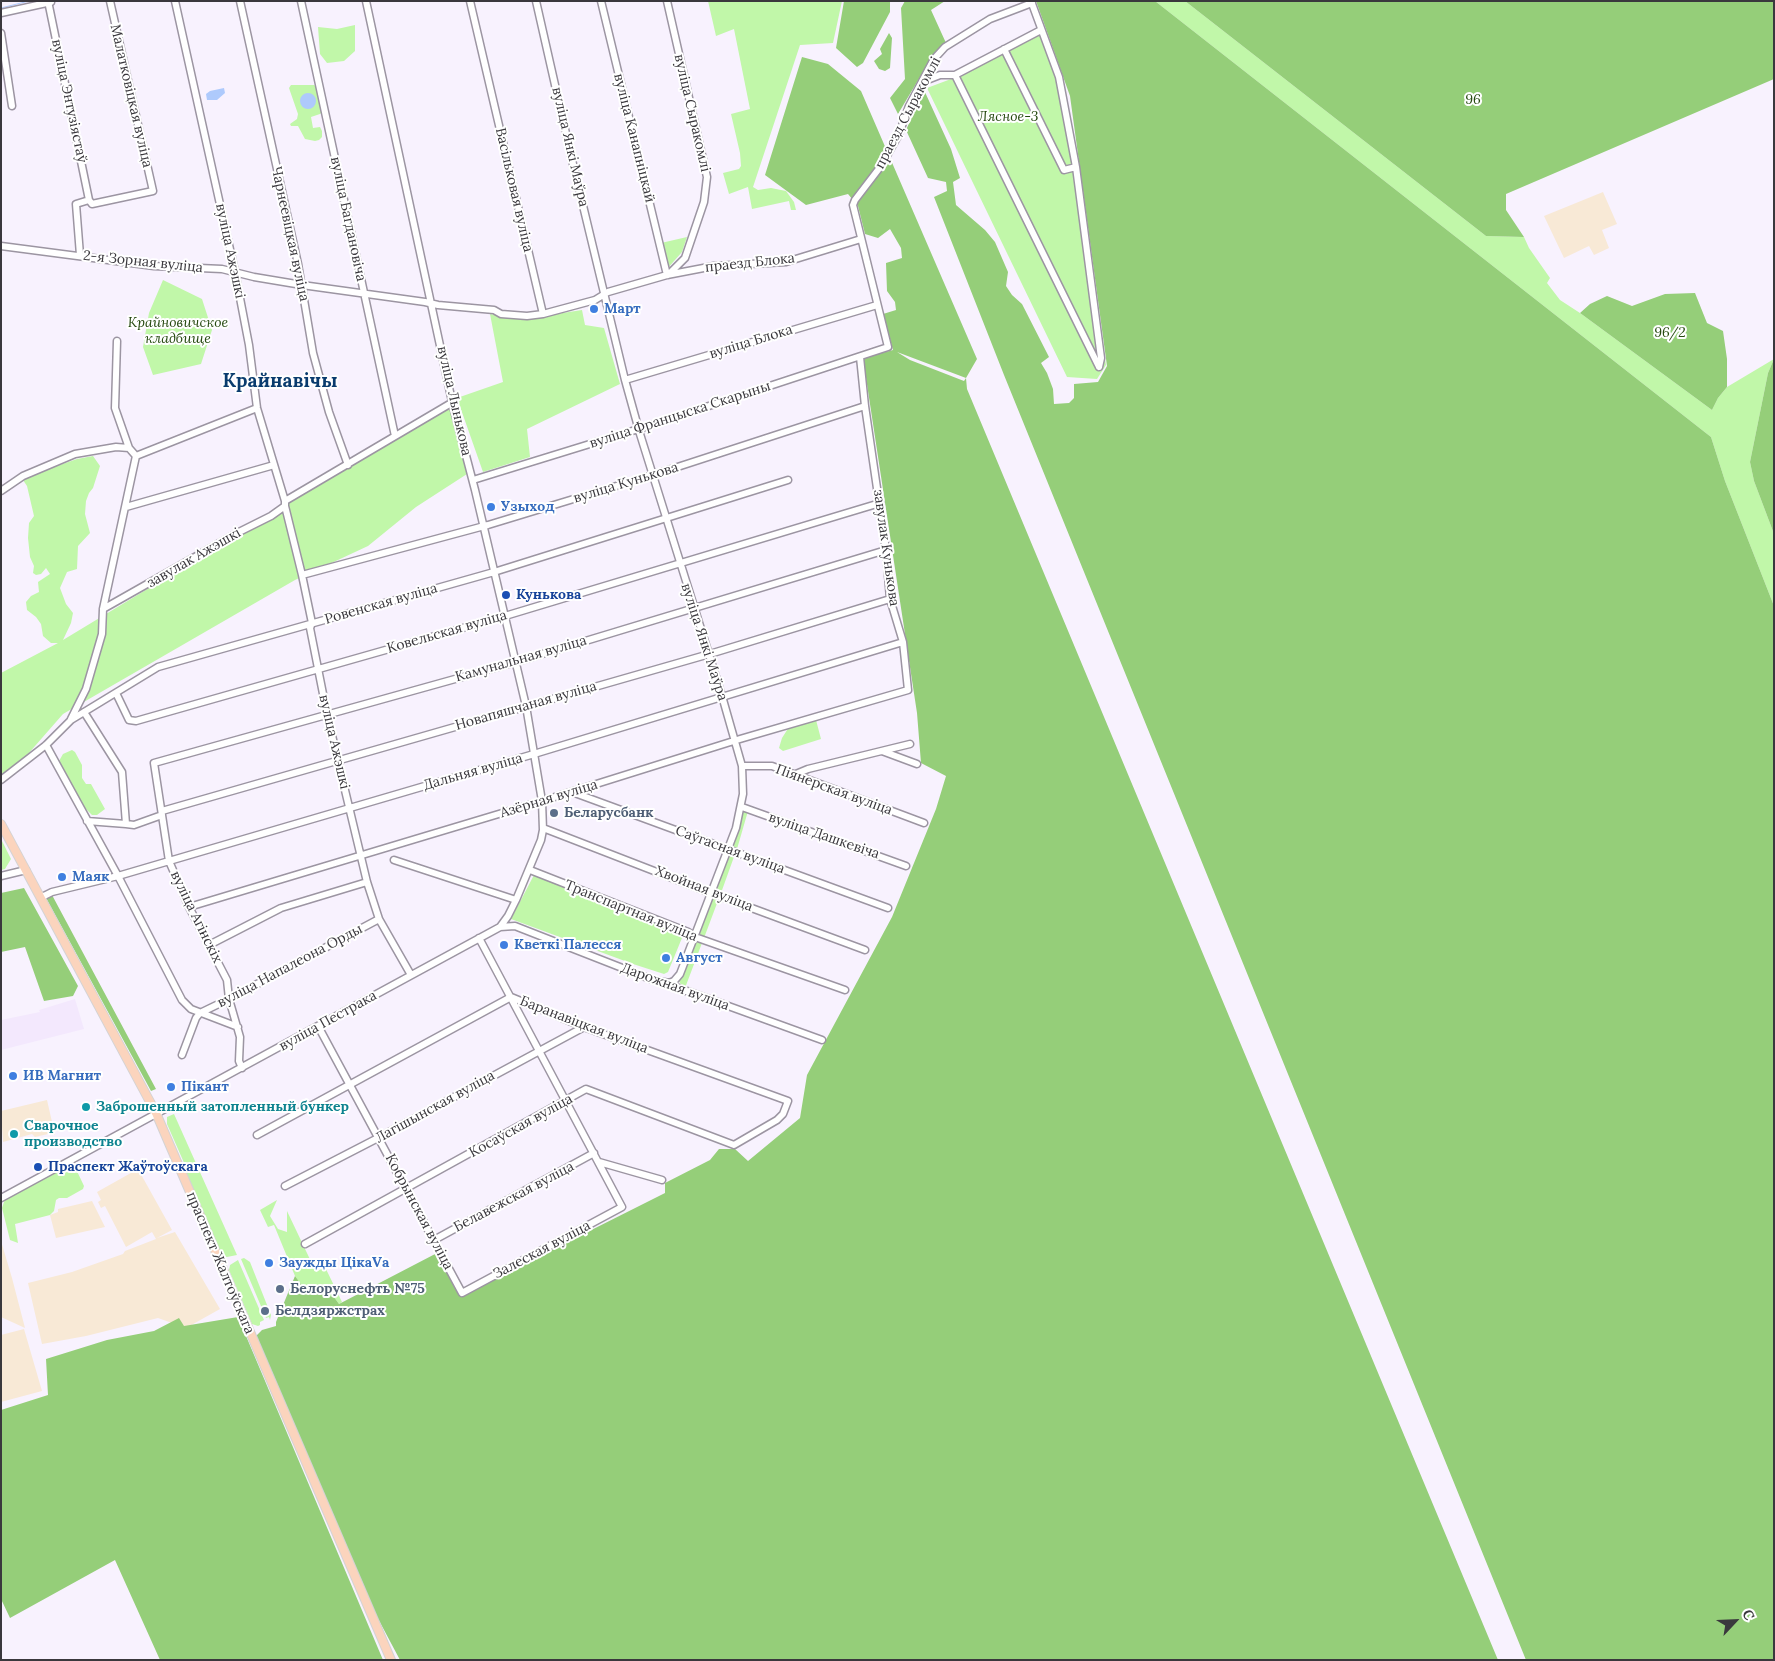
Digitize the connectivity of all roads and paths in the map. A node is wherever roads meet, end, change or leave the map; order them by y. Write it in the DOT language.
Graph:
graph roads {
  1 [pos="110,1"];
  2 [pos="175,1"];
  3 [pos="240,1"];
  4 [pos="301,1"];
  5 [pos="366,1"];
  6 [pos="470,1"];
  7 [pos="536,1"];
  8 [pos="601,1"];
  9 [pos="667,1"];
  10 [pos="50,2"];
  11 [pos="1031,2"];
  12 [pos="1,13"];
  13 [pos="1041,30"];
  14 [pos="1,33"];
  15 [pos="1004,50"];
  16 [pos="955,75"];
  17 [pos="922,82"];
  18 [pos="12,106"];
  19 [pos="1076,168"];
  20 [pos="89,200"];
  21 [pos="861,239"];
  22 [pos="1,246"];
  23 [pos="80,255"];
  24 [pos="236,272"];
  25 [pos="667,275"];
  26 [pos="302,285"];
  27 [pos="605,293"];
  28 [pos="364,294"];
  29 [pos="432,303"];
  30 [pos="877,305"];
  31 [pos="543,314"];
  32 [pos="117,341"];
  33 [pos="888,347"];
  34 [pos="860,357"];
  35 [pos="626,380"];
  36 [pos="452,402"];
  37 [pos="865,406"];
  38 [pos="257,408"];
  39 [pos="639,429"];
  40 [pos="395,436"];
  41 [pos="129,448"];
  42 [pos="136,456"];
  43 [pos="348,464"];
  44 [pos="274,465"];
  45 [pos="652,475"];
  46 [pos="473,480"];
  47 [pos="788,480"];
  48 [pos="1,491"];
  49 [pos="285,503"];
  50 [pos="880,503"];
  51 [pos="126,507"];
  52 [pos="666,519"];
  53 [pos="484,526"];
  54 [pos="886,550"];
  55 [pos="679,563"];
  56 [pos="494,572"];
  57 [pos="302,575"];
  58 [pos="890,599"];
  59 [pos="694,608"];
  60 [pos="104,609"];
  61 [pos="505,616"];
  62 [pos="312,623"];
  63 [pos="903,642"];
  64 [pos="708,654"];
  65 [pos="516,662"];
  66 [pos="318,669"];
  67 [pos="908,690"];
  68 [pos="116,693"];
  69 [pos="722,696"];
  70 [pos="526,706"];
  71 [pos="84,712"];
  72 [pos="327,714"];
  73 [pos="71,720"];
  74 [pos="735,740"];
  75 [pos="910,744"];
  76 [pos="46,745"];
  77 [pos="881,751"];
  78 [pos="534,754"];
  79 [pos="338,760"];
  80 [pos="154,763"];
  81 [pos="917,764"];
  82 [pos="742,766"];
  83 [pos="796,774"];
  84 [pos="1,780"];
  85 [pos="572,792"];
  86 [pos="542,802"];
  87 [pos="742,807"];
  88 [pos="350,808"];
  89 [pos="162,813"];
  90 [pos="87,822"];
  91 [pos="924,823"];
  92 [pos="1,824"];
  93 [pos="126,824"];
  94 [pos="543,828"];
  95 [pos="728,849"];
  96 [pos="362,855"];
  97 [pos="394,860"];
  98 [pos="169,861"];
  99 [pos="906,866"];
  100 [pos="26,870"];
  101 [pos="530,870"];
  102 [pos="1,876"];
  103 [pos="118,876"];
  104 [pos="368,882"];
  105 [pos="711,893"];
  106 [pos="42,897"];
  107 [pos="516,900"];
  108 [pos="189,906"];
  109 [pos="888,908"];
  110 [pos="379,919"];
  111 [pos="500,928"];
  112 [pos="695,937"];
  113 [pos="479,938"];
  114 [pos="209,945"];
  115 [pos="865,950"];
  116 [pos="411,975"];
  117 [pos="670,983"];
  118 [pos="845,990"];
  119 [pos="511,997"];
  120 [pos="229,999"];
  121 [pos="200,1013"];
  122 [pos="318,1026"];
  123 [pos="238,1027"];
  124 [pos="584,1027"];
  125 [pos="822,1040"];
  126 [pos="539,1050"];
  127 [pos="182,1055"];
  128 [pos="242,1068"];
  129 [pos="350,1085"];
  130 [pos="788,1101"];
  131 [pos="566,1102"];
  132 [pos="156,1114"];
  133 [pos="257,1135"];
  134 [pos="378,1138"];
  135 [pos="594,1154"];
  136 [pos="599,1162"];
  137 [pos="662,1180"];
  138 [pos="285,1186"];
  139 [pos="406,1190"];
  140 [pos="1,1198"];
  141 [pos="434,1240"];
  142 [pos="306,1244"];
  143 [pos="462,1292"];
  144 [pos="390,1660"];
  1 -- 20 [label="street, Малатковіцкая вуліца"];
  2 -- 24 [label="street, вуліца Ажэшкі"];
  3 -- 26 [label="street, Чарнеевіцкая вуліца"];
  4 -- 28 [label="street, вуліца Багдановіча"];
  5 -- 29 [label="street, вуліца Лынькова"];
  6 -- 31 [label="street, Васільковая вуліца"];
  7 -- 27 [label="street, вуліца Янкі Маўра"];
  8 -- 25 [label="street, вуліца Канапніцкай"];
  9 -- 25 [label="street, вуліца Сыракомлі"];
  10 -- 12 [label="street"];
  10 -- 20 [label="street, вуліца Энтузіястаў"];
  11 -- 13 [label="street"];
  11 -- 17 [label="street, праезд Сыракомлі"];
  13 -- 15 [label="street"];
  13 -- 19 [label="street"];
  14 -- 18 [label="street"];
  15 -- 16 [label="street"];
  15 -- 19 [label="street"];
  16 -- 17 [label="street"];
  16 -- 19 [label="street"];
  17 -- 21 [label="street, праезд Сыракомлі"];
  20 -- 23 [label="street"];
  21 -- 25 [label="street, праезд Блока"];
  21 -- 30 [label="street, праезд Сыракомлі"];
  22 -- 23 [label="street, 2-я Зорная вуліца"];
  23 -- 24 [label="street, 2-я Зорная вуліца"];
  24 -- 26 [label="street, 2-я Зорная вуліца"];
  24 -- 38 [label="street, вуліца Ажэшкі"];
  25 -- 27 [label="street"];
  26 -- 28 [label="street, 2-я Зорная вуліца"];
  26 -- 43 [label="street, Чарнеевіцкая вуліца"];
  27 -- 31 [label="street"];
  27 -- 35 [label="street, вуліца Янкі Маўра"];
  28 -- 29 [label="street, 2-я Зорная вуліца"];
  28 -- 40 [label="street, вуліца Багдановіча"];
  29 -- 31 [label="street"];
  29 -- 36 [label="street, вуліца Лынькова"];
  30 -- 33 [label="street, праезд Сыракомлі"];
  30 -- 35 [label="street, вуліца Блока"];
  32 -- 41 [label="street"];
  33 -- 34 [label="street, вуліца Францыска Скарыны"];
  34 -- 37 [label="street, завулак Кунькова"];
  34 -- 39 [label="street, вуліца Францыска Скарыны"];
  35 -- 39 [label="street, вуліца Янкі Маўра"];
  36 -- 40 [label="street"];
  36 -- 46 [label="street, вуліца Лынькова"];
  37 -- 45 [label="street, вуліца Кунькова"];
  37 -- 50 [label="street, завулак Кунькова"];
  38 -- 42 [label="street"];
  38 -- 44 [label="street, вуліца Ажэшкі"];
  39 -- 45 [label="street, вуліца Янкі Маўра"];
  39 -- 46 [label="street, вуліца Францыска Скарыны"];
  40 -- 43 [label="street"];
  41 -- 42 [label="street"];
  41 -- 48 [label="street"];
  42 -- 51 [label="street"];
  43 -- 49 [label="street"];
  44 -- 49 [label="street, вуліца Ажэшкі"];
  44 -- 51 [label="street"];
  45 -- 52 [label="street, вуліца Янкі Маўра"];
  45 -- 53 [label="street, вуліца Кунькова"];
  46 -- 53 [label="street, вуліца Лынькова"];
  47 -- 52 [label="street, Ровенская вуліца"];
  49 -- 57 [label="street, вуліца Ажэшкі"];
  49 -- 60 [label="street, завулак Ажэшкі"];
  50 -- 54 [label="street, завулак Кунькова"];
  50 -- 55 [label="street, Ковельская вуліца"];
  51 -- 60 [label="street"];
  52 -- 55 [label="street, вуліца Янкі Маўра"];
  52 -- 56 [label="street, Ровенская вуліца"];
  53 -- 56 [label="street, вуліца Лынькова"];
  53 -- 57 [label="street, вуліца Кунькова"];
  54 -- 58 [label="street, завулак Кунькова"];
  54 -- 59 [label="street, Камунальная вуліца"];
  55 -- 59 [label="street, вуліца Янкі Маўра"];
  55 -- 61 [label="street, Ковельская вуліца"];
  56 -- 61 [label="street, вуліца Лынькова"];
  56 -- 62 [label="street, Ровенская вуліца"];
  57 -- 62 [label="street, вуліца Ажэшкі"];
  58 -- 63 [label="street, завулак Кунькова"];
  58 -- 64 [label="street, Новапяшчаная вуліца"];
  59 -- 64 [label="street, вуліца Янкі Маўра"];
  59 -- 65 [label="street, Камунальная вуліца"];
  60 -- 73 [label="street"];
  61 -- 65 [label="street, вуліца Лынькова"];
  61 -- 66 [label="street, Ковельская вуліца"];
  62 -- 66 [label="street, вуліца Ажэшкі"];
  62 -- 68 [label="street, Ровенская вуліца"];
  63 -- 67 [label="street, завулак Кунькова"];
  63 -- 69 [label="street, Дальняя вуліца"];
  64 -- 69 [label="street, вуліца Янкі Маўра"];
  64 -- 70 [label="street, Новапяшчаная вуліца"];
  65 -- 70 [label="street, вуліца Лынькова"];
  65 -- 72 [label="street, Камунальная вуліца"];
  66 -- 68 [label="street, Ковельская вуліца"];
  66 -- 72 [label="street, вуліца Ажэшкі"];
  67 -- 74 [label="street, Азёрная вуліца"];
  68 -- 71 [label="street, Ровенская вуліца"];
  69 -- 74 [label="street, вуліца Янкі Маўра"];
  69 -- 78 [label="street, Дальняя вуліца"];
  70 -- 78 [label="street, вуліца Лынькова"];
  70 -- 79 [label="street, Новапяшчаная вуліца"];
  71 -- 73 [label="street, Ровенская вуліца"];
  71 -- 93 [label="street"];
  72 -- 79 [label="street, вуліца Ажэшкі"];
  72 -- 80 [label="street, Камунальная вуліца"];
  73 -- 76 [label="street, Ровенская вуліца"];
  74 -- 82 [label="street, вуліца Янкі Маўра"];
  74 -- 85 [label="street, Азёрная вуліца"];
  75 -- 77 [label="street"];
  76 -- 84 [label="street, Ровенская вуліца"];
  76 -- 90 [label="street"];
  77 -- 81 [label="street"];
  77 -- 83 [label="street"];
  78 -- 86 [label="street, вуліца Лынькова"];
  78 -- 88 [label="street, Дальняя вуліца"];
  79 -- 88 [label="street, вуліца Ажэшкі"];
  79 -- 89 [label="street, Новапяшчаная вуліца"];
  80 -- 89 [label="street, вуліца Агінскіх"];
  82 -- 83 [label="street, Піянерская вуліца"];
  82 -- 87 [label="street, вуліца Янкі Маўра"];
  83 -- 91 [label="street, Піянерская вуліца"];
  85 -- 86 [label="street, Азёрная вуліца"];
  85 -- 95 [label="street, Саўгасная вуліца"];
  86 -- 94 [label="street, вуліца Лынькова"];
  86 -- 96 [label="street, Азёрная вуліца"];
  87 -- 95 [label="street, вуліца Янкі Маўра"];
  87 -- 99 [label="street, вуліца Дашкевіча"];
  88 -- 96 [label="street, вуліца Ажэшкі"];
  88 -- 98 [label="street, Дальняя вуліца"];
  89 -- 93 [label="street, Новапяшчаная вуліца"];
  89 -- 98 [label="street, вуліца Агінскіх"];
  90 -- 93 [label="street, Новапяшчаная вуліца"];
  90 -- 103 [label="street"];
  92 -- 100 [label="main road, праспект Жалтоўскага"];
  94 -- 101 [label="street, вуліца Лынькова"];
  94 -- 105 [label="street, Хвойная вуліца"];
  95 -- 105 [label="street, вуліца Янкі Маўра"];
  95 -- 109 [label="street, Саўгасная вуліца"];
  96 -- 104 [label="street, вуліца Ажэшкі"];
  96 -- 108 [label="street, Азёрная вуліца"];
  97 -- 107 [label="street"];
  98 -- 103 [label="street, Дальняя вуліца"];
  98 -- 108 [label="street, вуліца Агінскіх"];
  100 -- 102 [label="street"];
  100 -- 106 [label="main road, праспект Жалтоўскага"];
  101 -- 107 [label="street, вуліца Лынькова"];
  101 -- 112 [label="street, Транспартная вуліца"];
  103 -- 106 [label="street, Дальняя вуліца"];
  103 -- 121 [label="street"];
  104 -- 110 [label="street, вуліца Ажэшкі"];
  104 -- 114 [label="street"];
  105 -- 112 [label="street, вуліца Янкі Маўра"];
  105 -- 115 [label="street, Хвойная вуліца"];
  106 -- 132 [label="main road, праспект Жалтоўскага"];
  107 -- 111 [label="street, вуліца Лынькова"];
  108 -- 114 [label="street, вуліца Агінскіх"];
  110 -- 116 [label="street, вуліца Ажэшкі"];
  110 -- 120 [label="street, вуліца Напалеона Орды"];
  111 -- 113 [label="street, вуліца Пестрака"];
  111 -- 117 [label="street, Дарожная вуліца"];
  112 -- 117 [label="street, вуліца Янкі Маўра"];
  112 -- 118 [label="street, Транспартная вуліца"];
  113 -- 116 [label="street, вуліца Пестрака"];
  113 -- 119 [label="street"];
  114 -- 120 [label="street, вуліца Агінскіх"];
  116 -- 122 [label="street, вуліца Пестрака"];
  117 -- 125 [label="street, Дарожная вуліца"];
  119 -- 124 [label="street, Баранавіцкая вуліца"];
  119 -- 126 [label="street"];
  119 -- 129 [label="street, Баранавіцкая вуліца"];
  120 -- 121 [label="street, вуліца Напалеона Орды"];
  120 -- 123 [label="street, вуліца Агінскіх"];
  121 -- 123 [label="street"];
  121 -- 127 [label="street"];
  122 -- 128 [label="street, вуліца Пестрака"];
  122 -- 129 [label="street, Кобрынская вуліца"];
  123 -- 128 [label="street, вуліца Агінскіх"];
  124 -- 126 [label="street, Лагішынская вуліца"];
  124 -- 130 [label="street, Баранавіцкая вуліца"];
  126 -- 131 [label="street"];
  126 -- 134 [label="street, Лагішынская вуліца"];
  128 -- 132 [label="street, вуліца Пестрака"];
  129 -- 133 [label="street, Баранавіцкая вуліца"];
  129 -- 134 [label="street, Кобрынская вуліца"];
  130 -- 131 [label="street, Косаўская вуліца"];
  131 -- 135 [label="street"];
  131 -- 139 [label="street, Косаўская вуліца"];
  132 -- 140 [label="street, вуліца Пестрака"];
  132 -- 144 [label="main road, праспект Жалтоўскага"];
  134 -- 138 [label="street, Лагішынская вуліца"];
  134 -- 139 [label="street, Кобрынская вуліца"];
  135 -- 136 [label="street"];
  135 -- 141 [label="street, Белавежская вуліца"];
  136 -- 137 [label="street"];
  136 -- 143 [label="street, Залеская вуліца"];
  139 -- 141 [label="street, Кобрынская вуліца"];
  139 -- 142 [label="street, Косаўская вуліца"];
  141 -- 143 [label="street, Кобрынская вуліца"];
}
